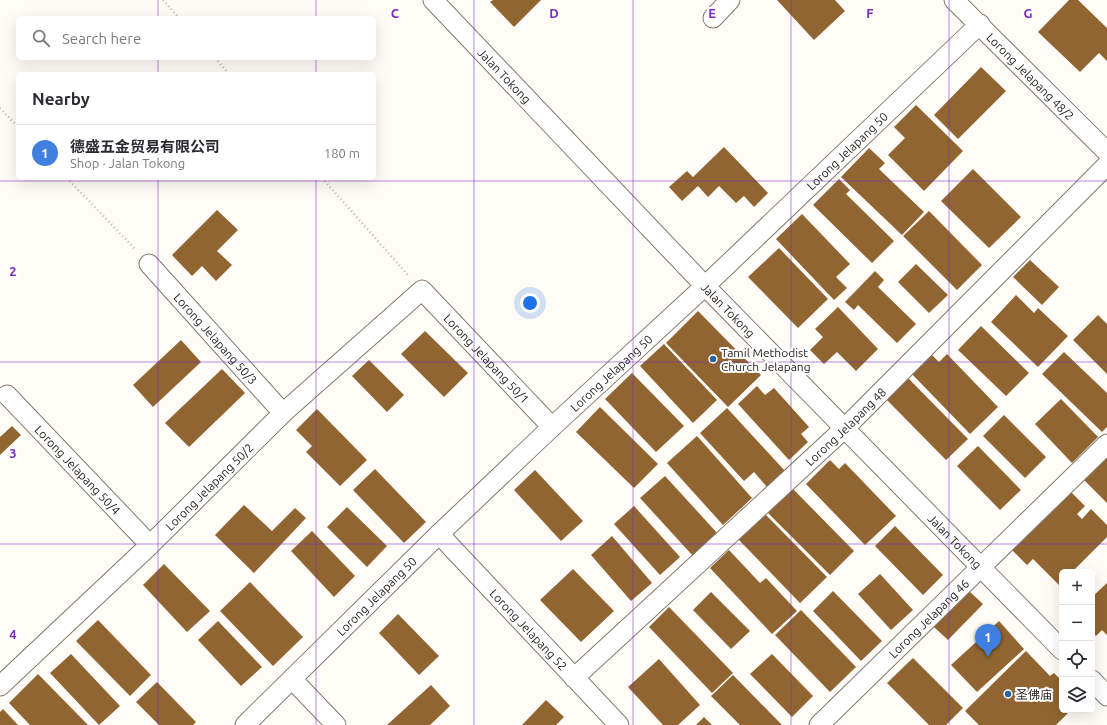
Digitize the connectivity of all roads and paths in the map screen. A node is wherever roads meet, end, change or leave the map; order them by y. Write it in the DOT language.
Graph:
graph roads {
  1 [pos="163,0"];
  2 [pos="730,0"];
  3 [pos="954,0"];
  4 [pos="440,3"];
  5 [pos="178,16"];
  6 [pos="713,18"];
  7 [pos="980,24"];
  8 [pos="217,60"];
  9 [pos="227,72"];
  10 [pos="0,108"];
  11 [pos="16,125"];
  12 [pos="1107,152"];
  13 [pos="1107,165"];
  14 [pos="69,180"];
  15 [pos="324,180"];
  16 [pos="149,264"];
  17 [pos="705,286"];
  18 [pos="422,290"];
  19 [pos="7,395"];
  20 [pos="283,413"];
  21 [pos="552,427"];
  22 [pos="845,428"];
  23 [pos="1107,444"];
  24 [pos="439,534"];
  25 [pos="150,545"];
  26 [pos="981,568"];
  27 [pos="1059,647"];
  28 [pos="574,678"];
  29 [pos="292,679"];
  30 [pos="1095,683"];
  31 [pos="0,686"];
  32 [pos="1107,696"];
  33 [pos="245,725"];
  34 [pos="336,725"];
  35 [pos="619,725"];
  36 [pos="819,725"];
  1 -- 5 [label="path"];
  2 -- 6 [label="street"];
  3 -- 7 [label="street, Lorong Jelapang 48/2"];
  4 -- 17 [label="street, Jalan Tokong"];
  7 -- 12 [label="street, Lorong Jelapang 48/2"];
  7 -- 17 [label="street, Lorong Jelapang 50"];
  8 -- 9 [label="path"];
  10 -- 11 [label="path"];
  13 -- 22 [label="street, Lorong Jelapang 48"];
  14 -- 16 [label="path"];
  15 -- 18 [label="path"];
  16 -- 20 [label="street, Lorong Jelapang 50/3"];
  17 -- 21 [label="street, Lorong Jelapang 50"];
  17 -- 22 [label="street, Jalan Tokong"];
  18 -- 20 [label="street, Lorong Jelapang 50/2"];
  18 -- 21 [label="street, Lorong Jelapang 50/1"];
  19 -- 25 [label="street, Lorong Jelapang 50/4"];
  20 -- 25 [label="street, Lorong Jelapang 50/2"];
  21 -- 24 [label="street, Lorong Jelapang 50"];
  22 -- 26 [label="street, Jalan Tokong"];
  22 -- 28 [label="street, Lorong Jelapang 48"];
  23 -- 26 [label="street, Lorong Jelapang 46"];
  24 -- 28 [label="street, Lorong Jelapang 52"];
  24 -- 29 [label="street, Lorong Jelapang 50"];
  25 -- 31 [label="street, Lorong Jelapang 50/2"];
  26 -- 27 [label="street, Jalan Tokong"];
  26 -- 36 [label="street, Lorong Jelapang 46"];
  28 -- 35 [label="street, Lorong Jelapang 52"];
  29 -- 33 [label="street, Lorong Jelapang 50"];
  29 -- 34 [label="street"];
  30 -- 32 [label="street"];
}
